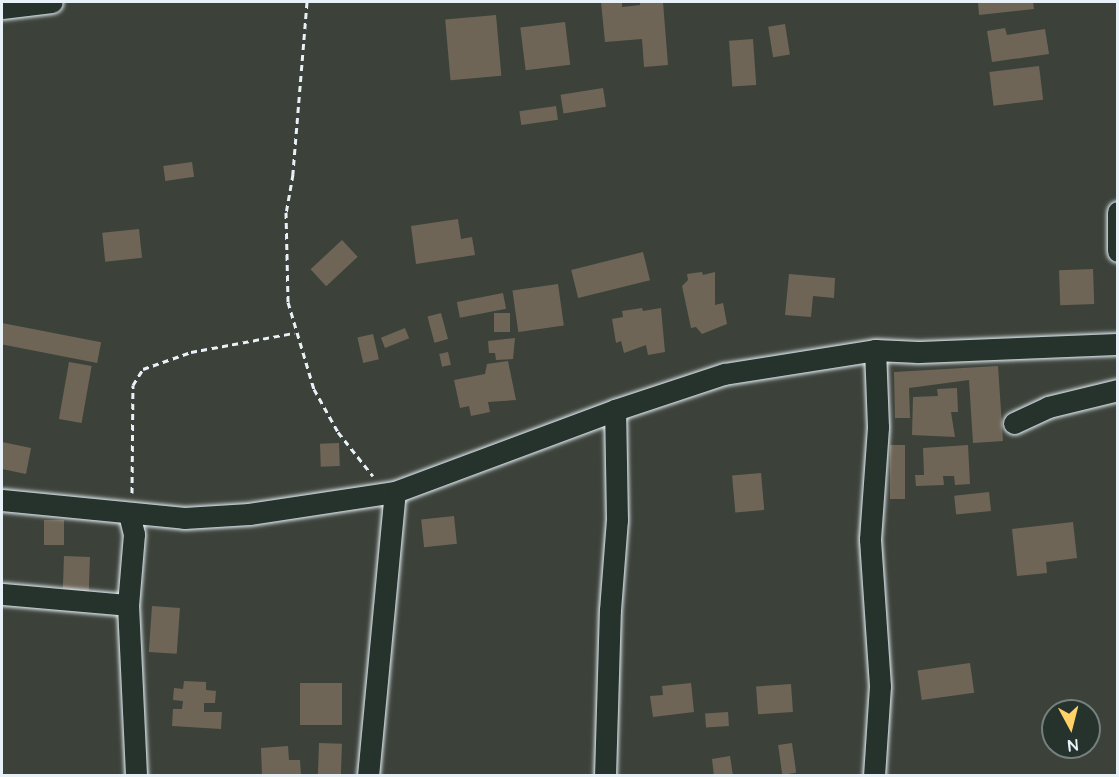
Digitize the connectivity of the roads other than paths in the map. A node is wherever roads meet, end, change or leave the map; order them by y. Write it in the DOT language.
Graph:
graph roads {
  1 [pos="52,2"];
  2 [pos="2,8"];
  3 [pos="1118,212"];
  4 [pos="1118,251"];
  5 [pos="1118,344"];
  6 [pos="875,350"];
  7 [pos="1118,390"];
  8 [pos="615,410"];
  9 [pos="1014,423"];
  10 [pos="395,492"];
  11 [pos="2,500"];
  12 [pos="129,514"];
  13 [pos="2,594"];
  14 [pos="128,605"];
  15 [pos="136,776"];
  16 [pos="368,776"];
  17 [pos="605,776"];
  18 [pos="874,776"];
  1 -- 2 [label="street"];
  3 -- 4 [label="street"];
  5 -- 6 [label="street"];
  6 -- 8 [label="street"];
  6 -- 18 [label="street"];
  7 -- 9 [label="street"];
  8 -- 10 [label="street"];
  8 -- 17 [label="street"];
  10 -- 12 [label="street"];
  10 -- 16 [label="street"];
  11 -- 12 [label="street"];
  12 -- 14 [label="street"];
  13 -- 14 [label="street"];
  14 -- 15 [label="street"];
}
